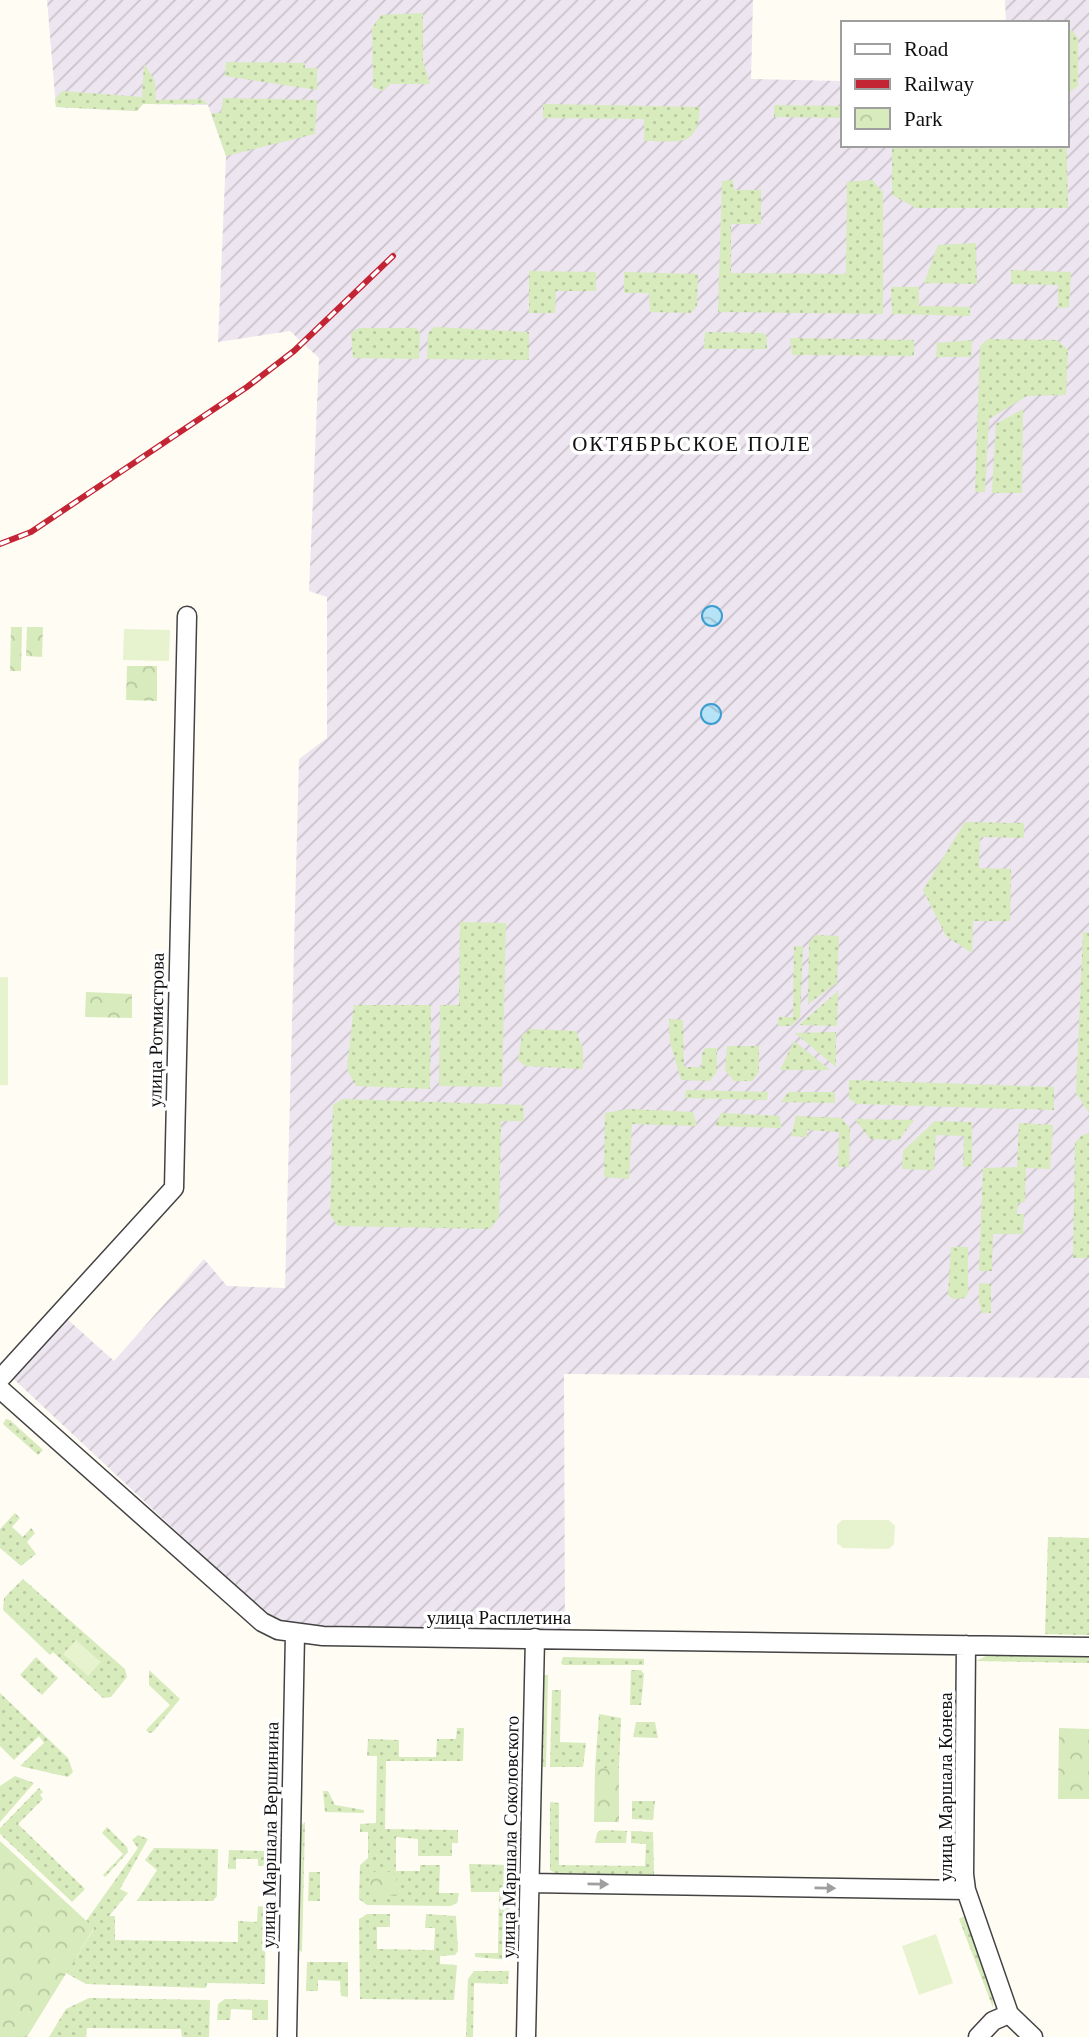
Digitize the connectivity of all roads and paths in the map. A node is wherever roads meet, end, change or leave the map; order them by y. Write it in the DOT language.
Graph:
graph roads {
  1 [pos="187,616"];
  2 [pos="0,1379"];
  3 [pos="0,1389"];
  4 [pos="295,1634"];
  5 [pos="536,1638"];
  6 [pos="966,1645"];
  7 [pos="1089,1647"];
  8 [pos="529,1883"];
  9 [pos="966,1890"];
  10 [pos="1009,2014"];
  11 [pos="287,2037"];
  12 [pos="526,2037"];
  13 [pos="978,2037"];
  14 [pos="1033,2037"];
  1 -- 2 [label="street, улица Ротмистрова"];
  3 -- 4 [label="street, улица Расплетина"];
  4 -- 5 [label="street, улица Расплетина"];
  4 -- 11 [label="street, улица Маршала Вершинина"];
  5 -- 6 [label="street, улица Расплетина"];
  5 -- 8 [label="street, улица Маршала Соколовского"];
  6 -- 7 [label="street, улица Расплетина"];
  6 -- 9 [label="street, улица Маршала Конева"];
  8 -- 9 [label="street, one-way"];
  8 -- 12 [label="street, улица Маршала Соколовского"];
  9 -- 10 [label="street, улица Маршала Конева"];
  10 -- 13 [label="street"];
  10 -- 14 [label="street, улица Маршала Конева"];
}
